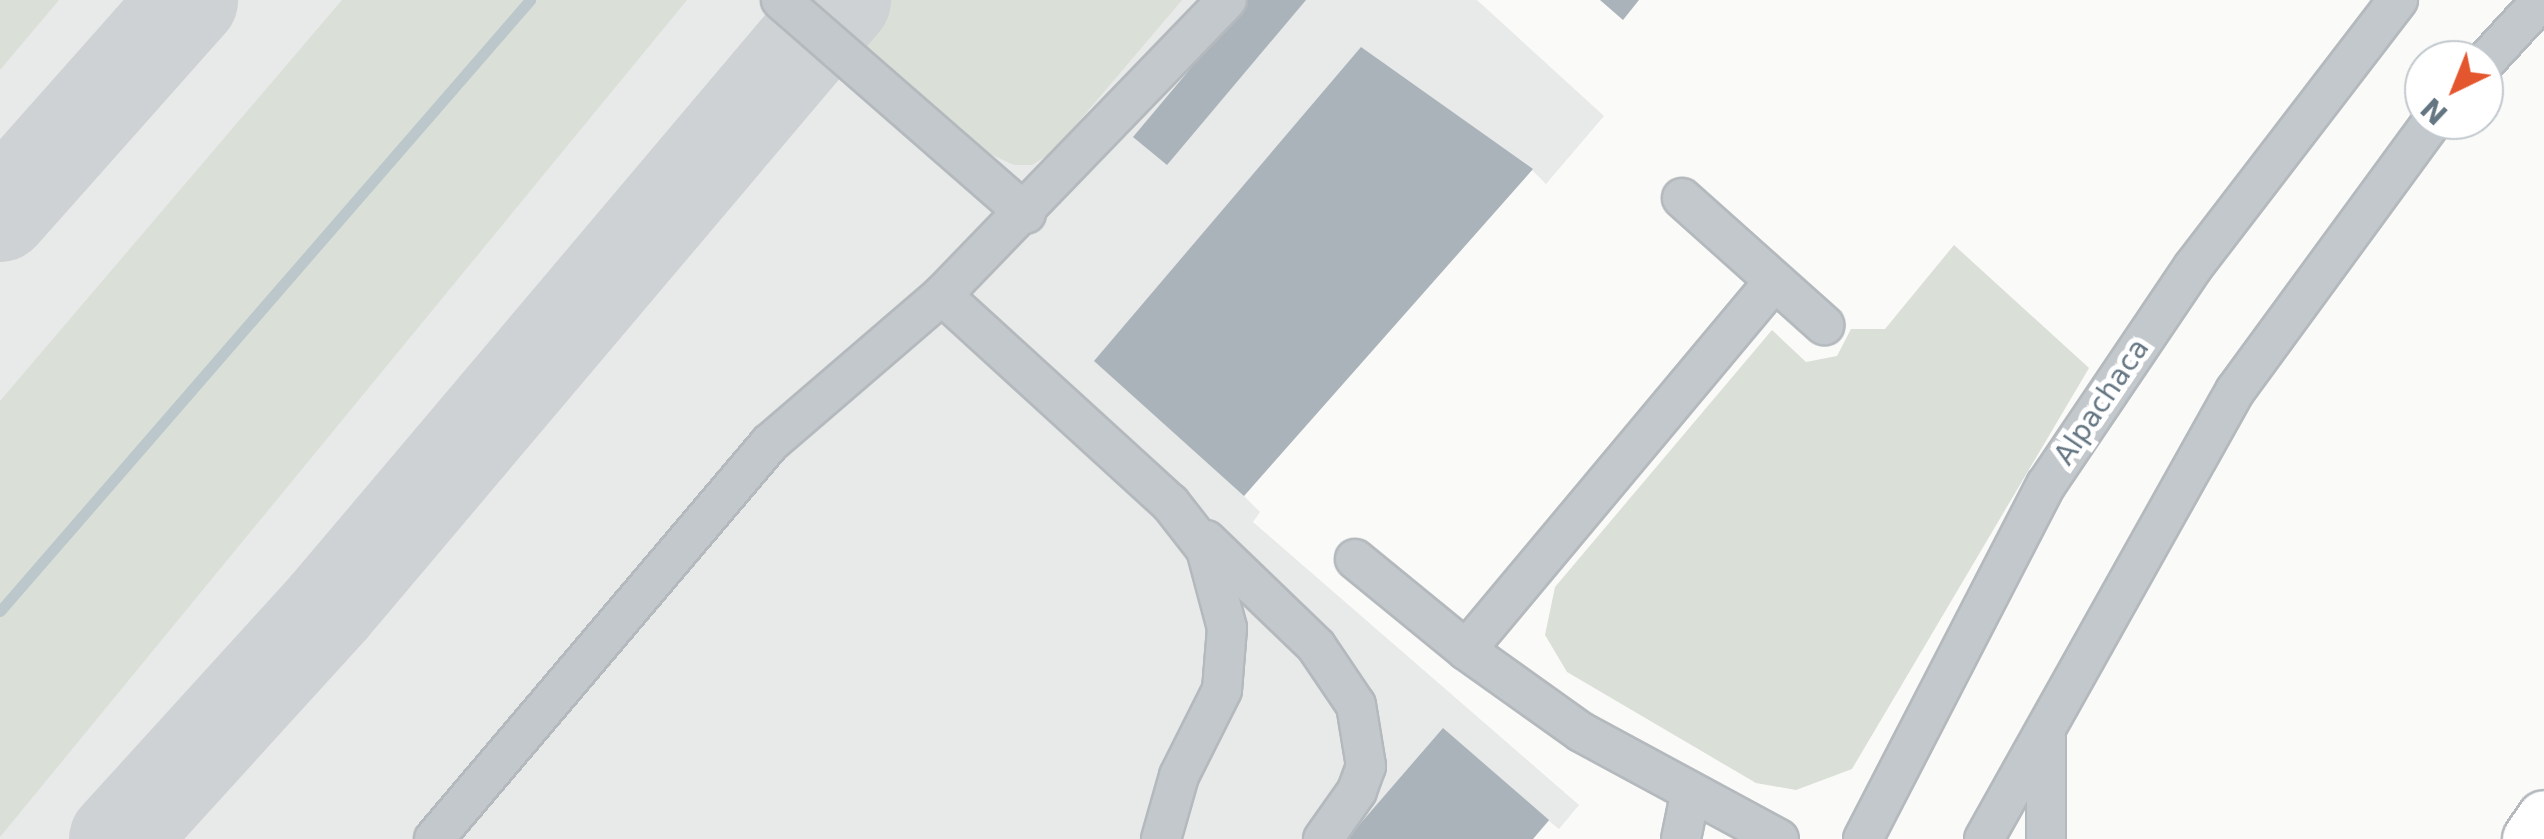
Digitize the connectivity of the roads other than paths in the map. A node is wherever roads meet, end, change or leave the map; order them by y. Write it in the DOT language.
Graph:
graph roads {
  1 [pos="782,0"];
  2 [pos="1228,0"];
  3 [pos="2398,0"];
  4 [pos="2542,0"];
  5 [pos="2504,42"];
  6 [pos="2418,140"];
  7 [pos="1682,198"];
  8 [pos="1026,214"];
  9 [pos="1772,283"];
  10 [pos="942,295"];
  11 [pos="1824,325"];
  12 [pos="1190,525"];
  13 [pos="1355,559"];
  14 [pos="1466,650"];
  15 [pos="2046,733"];
  16 [pos="1690,795"];
  17 [pos="2544,818"];
  18 [pos="434,839"];
  19 [pos="1161,839"];
  20 [pos="1323,839"];
  21 [pos="1681,839"];
  22 [pos="1779,839"];
  23 [pos="1863,839"];
  24 [pos="1984,839"];
  25 [pos="2046,839"];
  26 [pos="2530,839"];
  1 -- 8 [label="lane"];
  2 -- 8 [label="lane"];
  3 -- 23 [label="lane, Alpachaca"];
  4 -- 5 [label="lane"];
  6 -- 15 [label="lane"];
  7 -- 9 [label="lane"];
  8 -- 10 [label="lane"];
  9 -- 11 [label="lane"];
  9 -- 14 [label="lane"];
  10 -- 12 [label="lane"];
  10 -- 18 [label="lane"];
  12 -- 19 [label="lane"];
  12 -- 20 [label="lane"];
  13 -- 14 [label="lane"];
  14 -- 16 [label="lane"];
  15 -- 24 [label="lane"];
  15 -- 25 [label="lane"];
  16 -- 21 [label="lane"];
  16 -- 22 [label="lane"];
  17 -- 26 [label="highway"];
}
